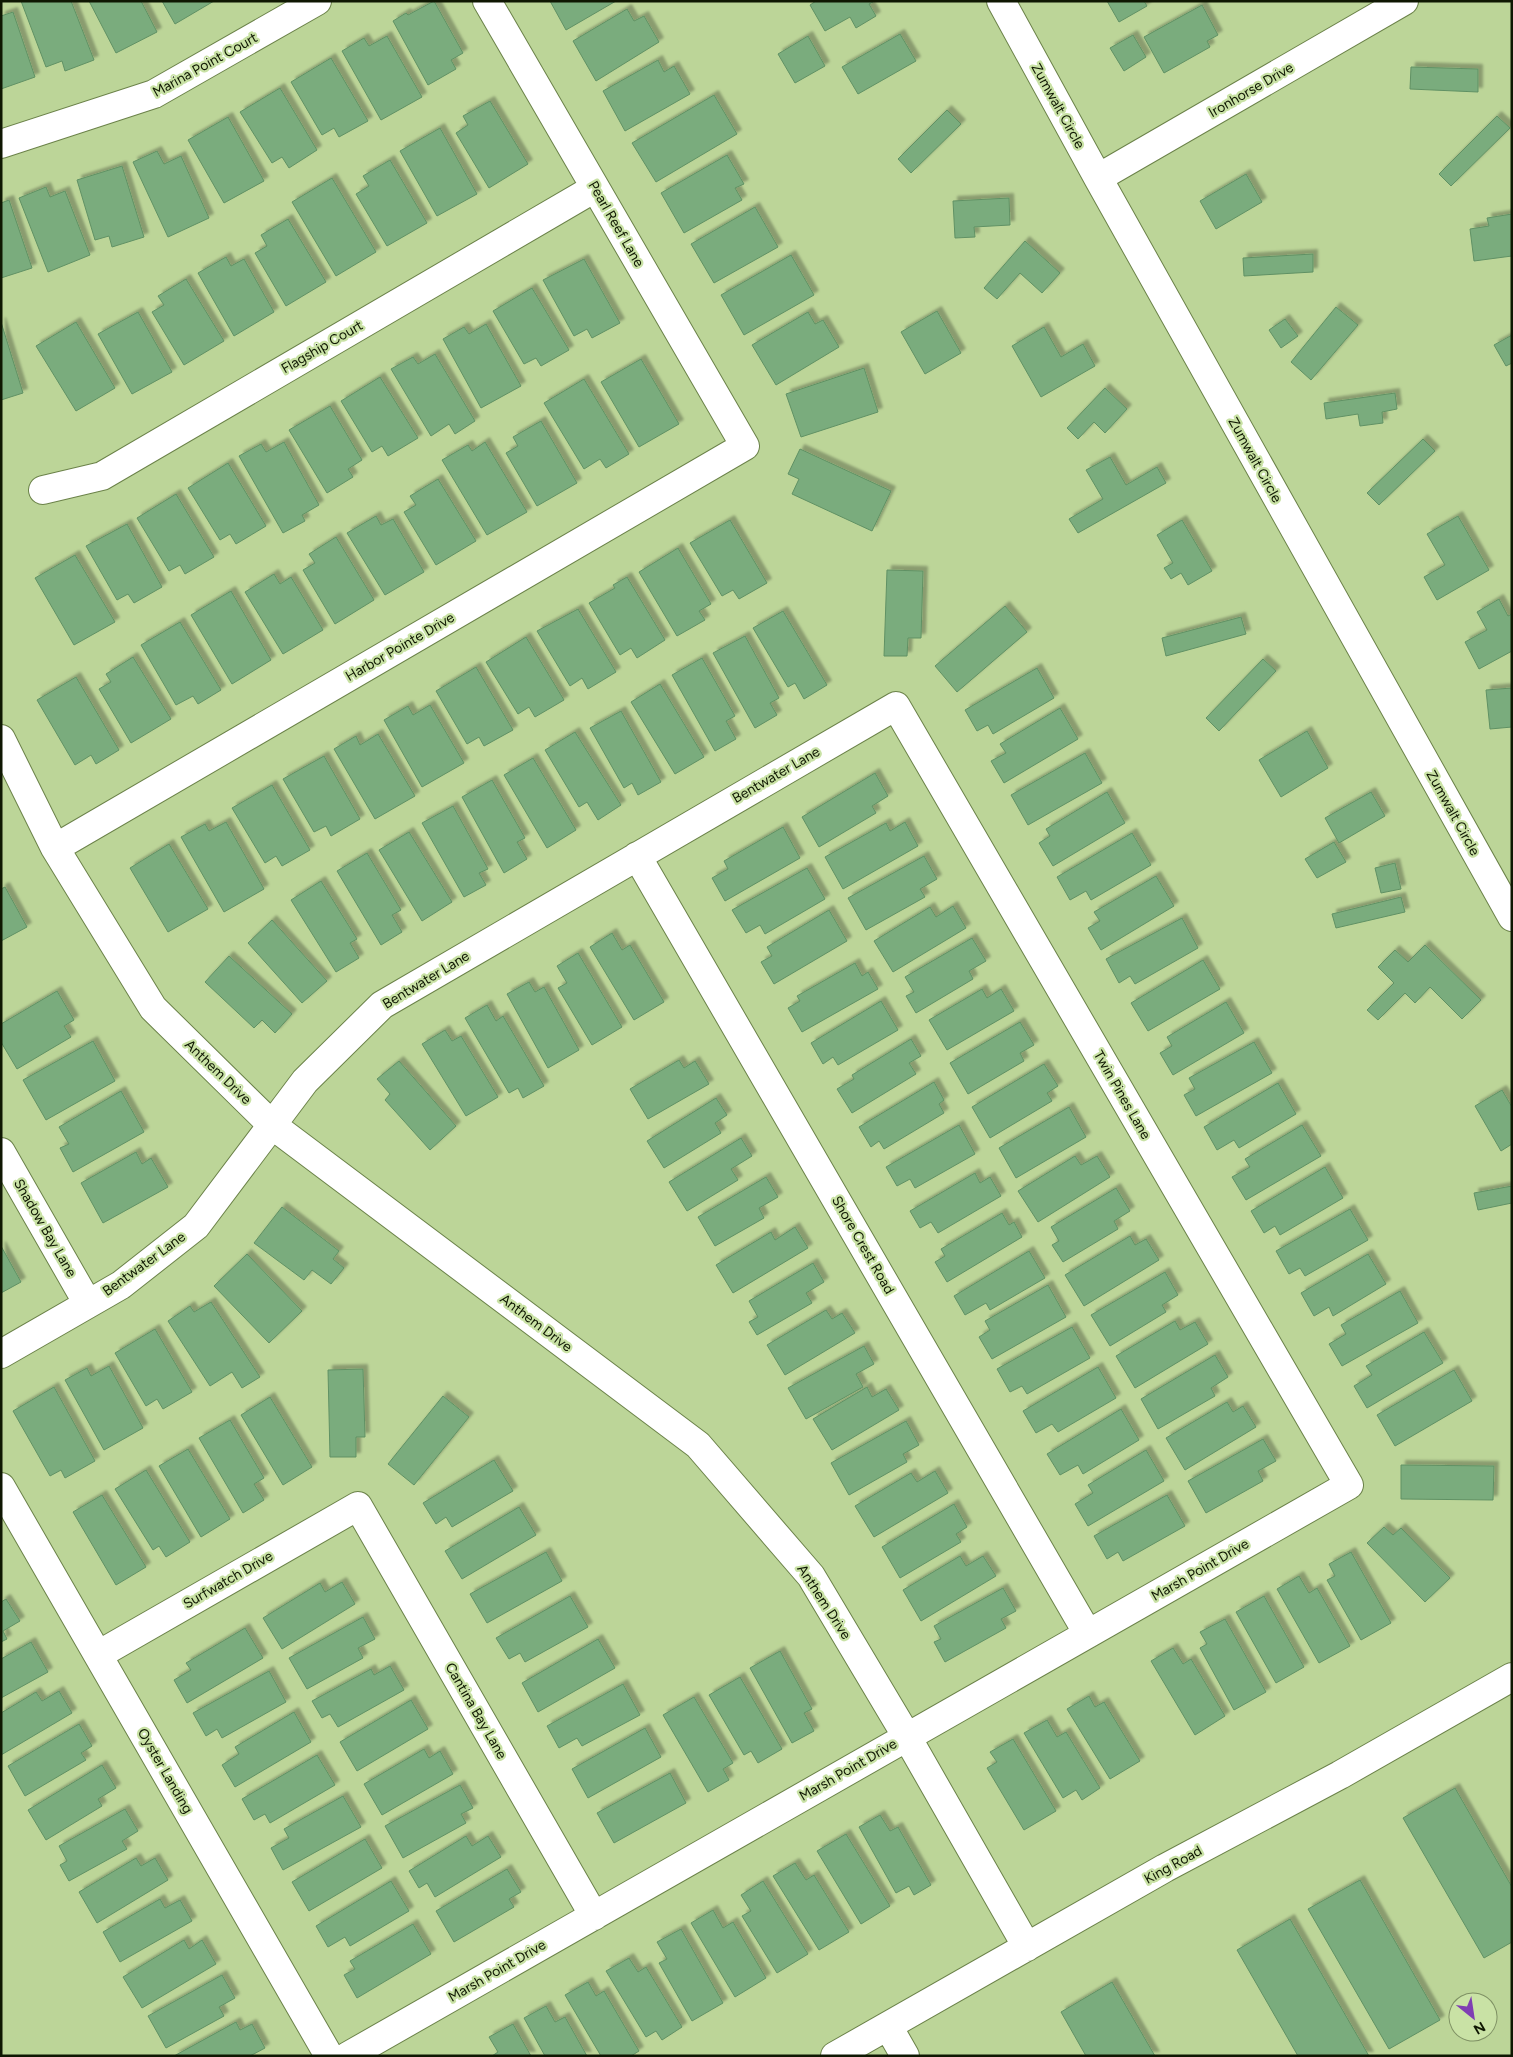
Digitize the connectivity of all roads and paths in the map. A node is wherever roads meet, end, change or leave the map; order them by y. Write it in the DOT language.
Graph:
graph roads {
  1 [pos="317,1"];
  2 [pos="487,1"];
  3 [pos="1001,1"];
  4 [pos="1404,1"];
  5 [pos="1,144"];
  6 [pos="1098,178"];
  7 [pos="595,188"];
  8 [pos="745,446"];
  9 [pos="43,490"];
  10 [pos="896,706"];
  11 [pos="1,739"];
  12 [pos="55,848"];
  13 [pos="637,856"];
  14 [pos="1512,917"];
  15 [pos="272,1125"];
  16 [pos="1,1152"];
  17 [pos="88,1304"];
  18 [pos="1,1354"];
  19 [pos="1349,1485"];
  20 [pos="1,1487"];
  21 [pos="358,1506"];
  22 [pos="1088,1634"];
  23 [pos="98,1655"];
  24 [pos="1512,1677"];
  25 [pos="907,1737"];
  26 [pos="594,1916"];
  27 [pos="1027,1947"];
  28 [pos="888,2026"];
  29 [pos="329,2056"];
  30 [pos="348,2056"];
  31 [pos="835,2056"];
  32 [pos="905,2056"];
  1 -- 5 [label="street, Marina Point Court"];
  2 -- 7 [label="street, Pearl Reef Lane"];
  3 -- 6 [label="street, Zumwalt Circle"];
  4 -- 6 [label="street, Ironhorse Drive"];
  6 -- 14 [label="street, Zumwalt Circle"];
  7 -- 8 [label="street, Pearl Reef Lane"];
  7 -- 9 [label="street, Flagship Court"];
  8 -- 12 [label="street, Harbor Pointe Drive"];
  10 -- 13 [label="street, Bentwater Lane"];
  10 -- 19 [label="street, Twin Pines Lane"];
  11 -- 12 [label="street, Anthem Drive"];
  12 -- 15 [label="street, Anthem Drive"];
  13 -- 15 [label="street, Bentwater Lane"];
  13 -- 22 [label="street, Shore Crest Road"];
  15 -- 17 [label="street, Bentwater Lane"];
  15 -- 25 [label="street, Anthem Drive"];
  16 -- 17 [label="street, Shadow Bay Lane"];
  17 -- 18 [label="street, Bentwater Lane"];
  19 -- 22 [label="street, Marsh Point Drive"];
  20 -- 23 [label="street, Oyster Landing"];
  21 -- 23 [label="street, Surfwatch Drive"];
  21 -- 26 [label="street, Cantina Bay Lane"];
  22 -- 25 [label="street, Marsh Point Drive"];
  23 -- 29 [label="street, Oyster Landing"];
  24 -- 27 [label="street, King Road"];
  25 -- 26 [label="street, Marsh Point Drive"];
  25 -- 27 [label="street, Anthem Drive"];
  26 -- 30 [label="street, Marsh Point Drive"];
  27 -- 28 [label="street, King Road"];
  28 -- 31 [label="street, King Road"];
  28 -- 32 [label="street"];
}
